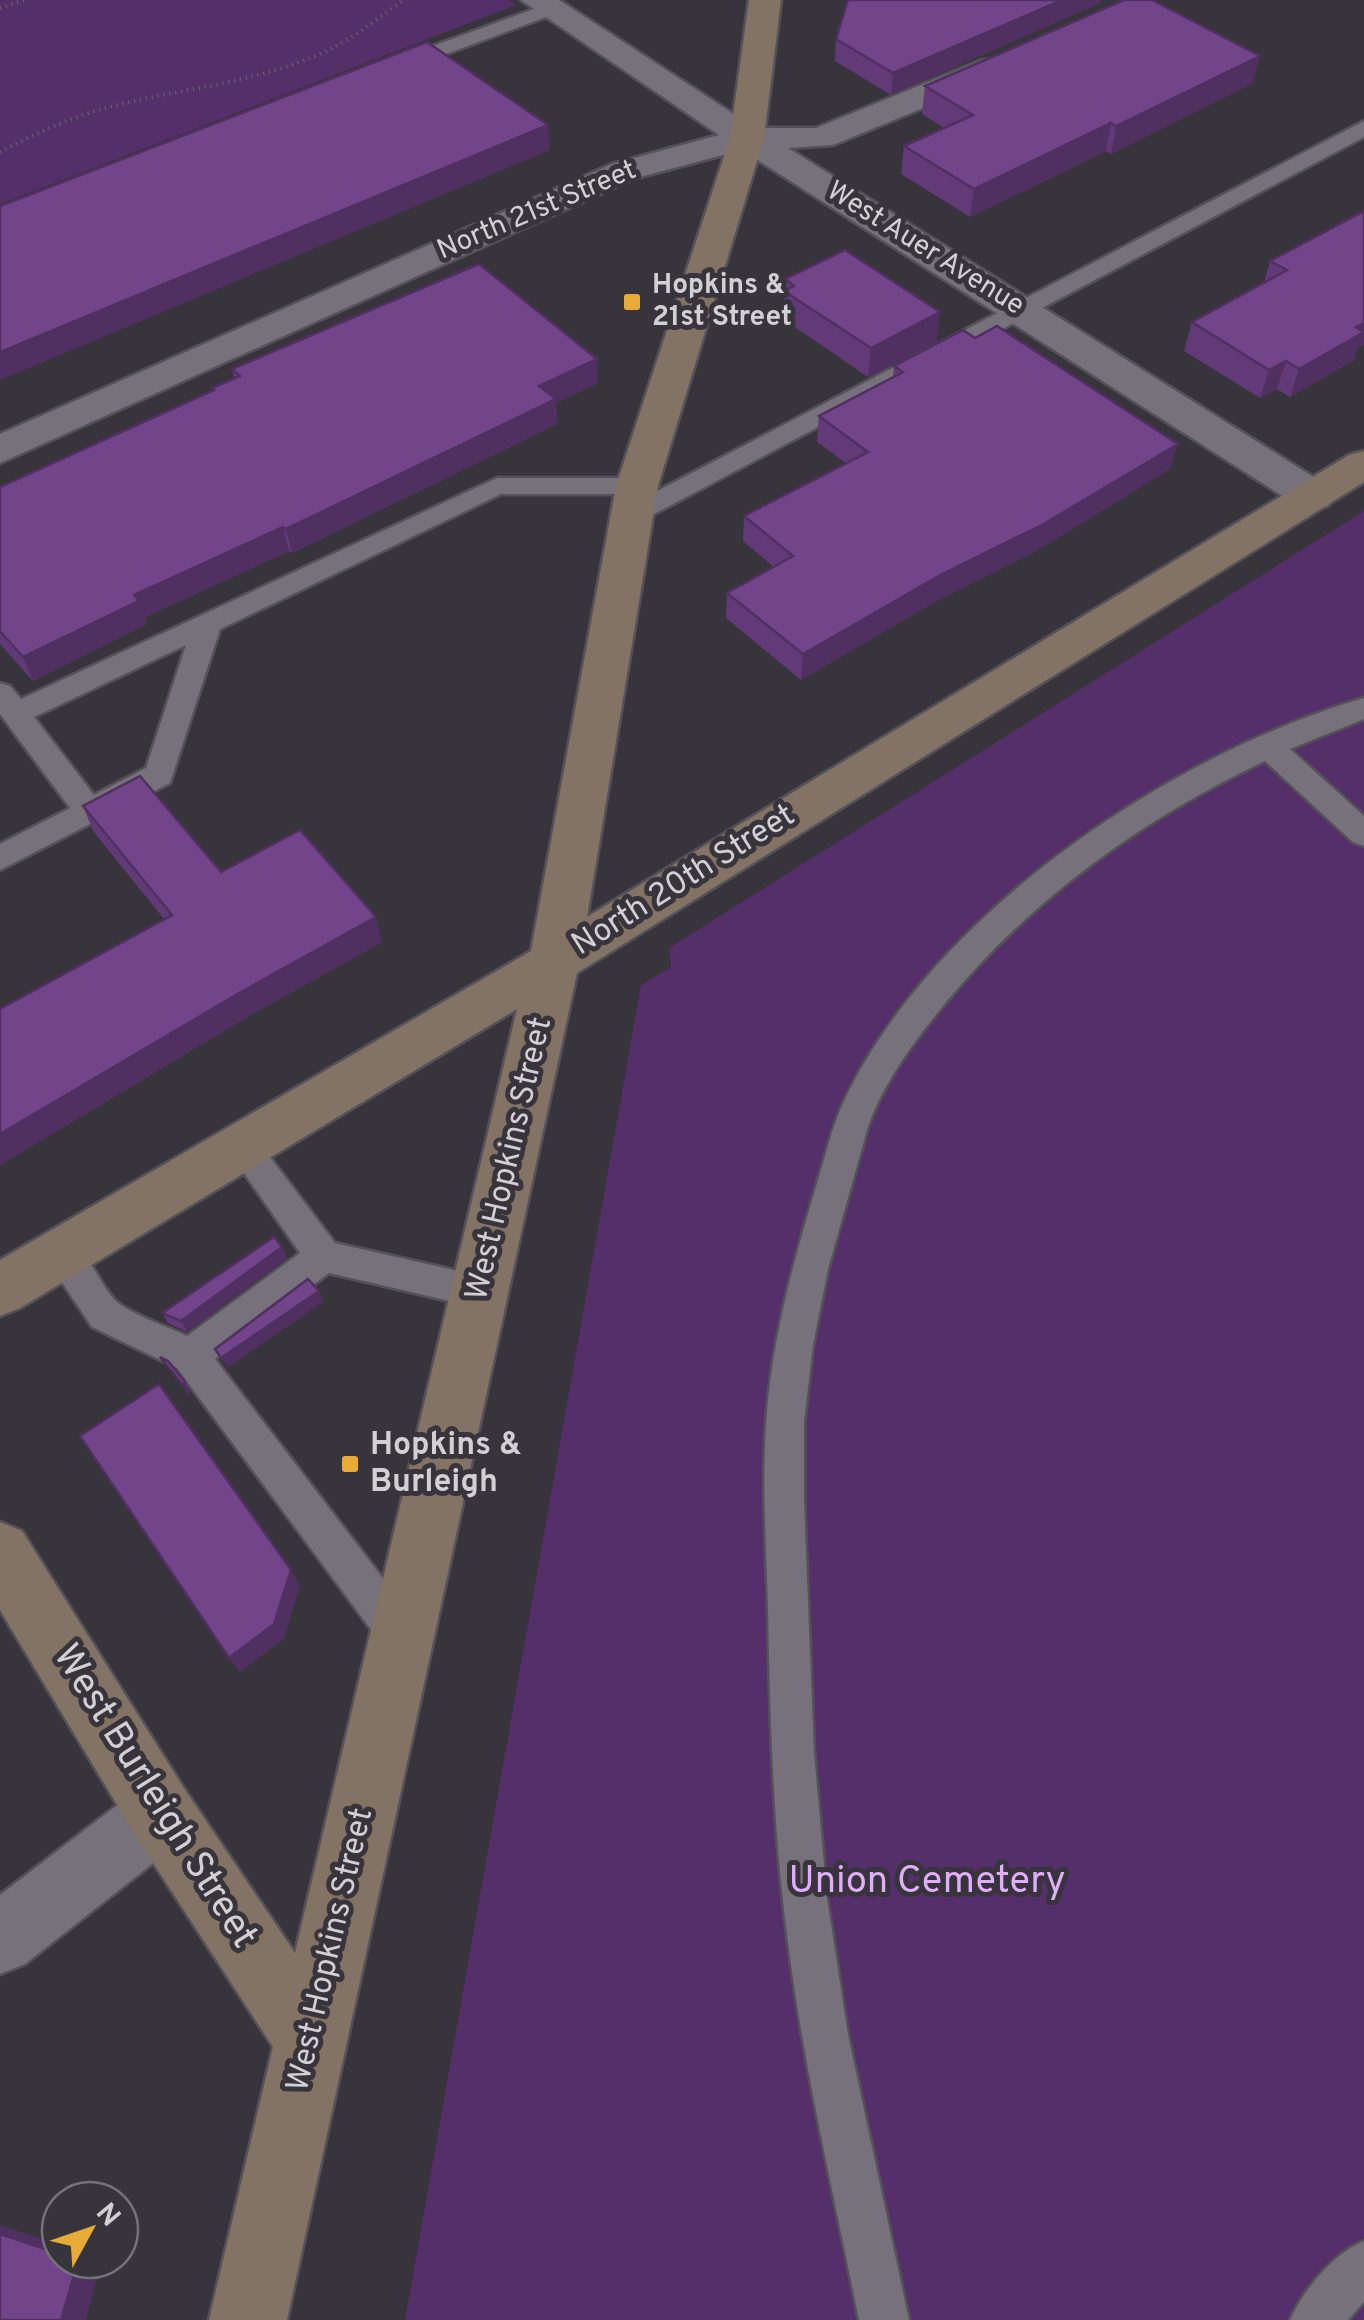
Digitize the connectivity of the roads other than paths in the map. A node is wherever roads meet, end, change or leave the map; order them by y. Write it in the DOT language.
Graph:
graph roads {
  1 [pos="765,0"];
  2 [pos="543,4"];
  3 [pos="1027,52"];
  4 [pos="368,78"];
  5 [pos="1364,128"];
  6 [pos="747,138"];
  7 [pos="1020,308"];
  8 [pos="0,450"];
  9 [pos="1364,464"];
  10 [pos="1313,496"];
  11 [pos="635,500"];
  12 [pos="206,624"];
  13 [pos="9,703"];
  14 [pos="1364,708"];
  15 [pos="1267,746"];
  16 [pos="90,812"];
  17 [pos="1364,834"];
  18 [pos="0,858"];
  19 [pos="554,962"];
  20 [pos="242,1146"];
  21 [pos="61,1254"];
  22 [pos="324,1256"];
  23 [pos="0,1290"];
  24 [pos="480,1292"];
  25 [pos="190,1356"];
  26 [pos="0,1552"];
  27 [pos="402,1637"];
  28 [pos="161,1814"];
  29 [pos="0,1939"];
  30 [pos="311,2040"];
  31 [pos="1364,2265"];
  32 [pos="248,2320"];
  33 [pos="884,2320"];
  34 [pos="1315,2320"];
  1 -- 6 [label="main road, West Hopkins Street"];
  2 -- 4 [label="lane"];
  2 -- 6 [label="street, West Auer Avenue"];
  3 -- 6 [label="street, North 21st Street"];
  5 -- 7 [label="lane"];
  6 -- 7 [label="street, West Auer Avenue"];
  6 -- 8 [label="street, North 21st Street"];
  6 -- 11 [label="main road, West Hopkins Street"];
  7 -- 10 [label="street, West Auer Avenue"];
  7 -- 11 [label="lane"];
  9 -- 10 [label="main road, North 20th Street"];
  10 -- 19 [label="main road, North 20th Street"];
  11 -- 12 [label="lane"];
  11 -- 19 [label="main road, West Hopkins Street"];
  12 -- 13 [label="lane"];
  12 -- 16 [label="lane"];
  13 -- 16 [label="lane"];
  14 -- 15 [label="lane"];
  15 -- 17 [label="lane"];
  15 -- 33 [label="lane"];
  16 -- 18 [label="lane"];
  19 -- 20 [label="main road, North 20th Street"];
  19 -- 24 [label="main road, West Hopkins Street"];
  20 -- 21 [label="main road, North 20th Street"];
  20 -- 22 [label="lane"];
  21 -- 23 [label="main road, North 20th Street"];
  21 -- 25 [label="lane"];
  22 -- 24 [label="lane"];
  22 -- 25 [label="lane"];
  24 -- 27 [label="main road, West Hopkins Street"];
  25 -- 27 [label="lane"];
  26 -- 28 [label="main road, West Burleigh Street"];
  27 -- 30 [label="main road, West Hopkins Street"];
  28 -- 29 [label="street"];
  28 -- 30 [label="main road, West Burleigh Street"];
  30 -- 32 [label="main road, West Hopkins Street"];
  31 -- 34 [label="lane"];
}
